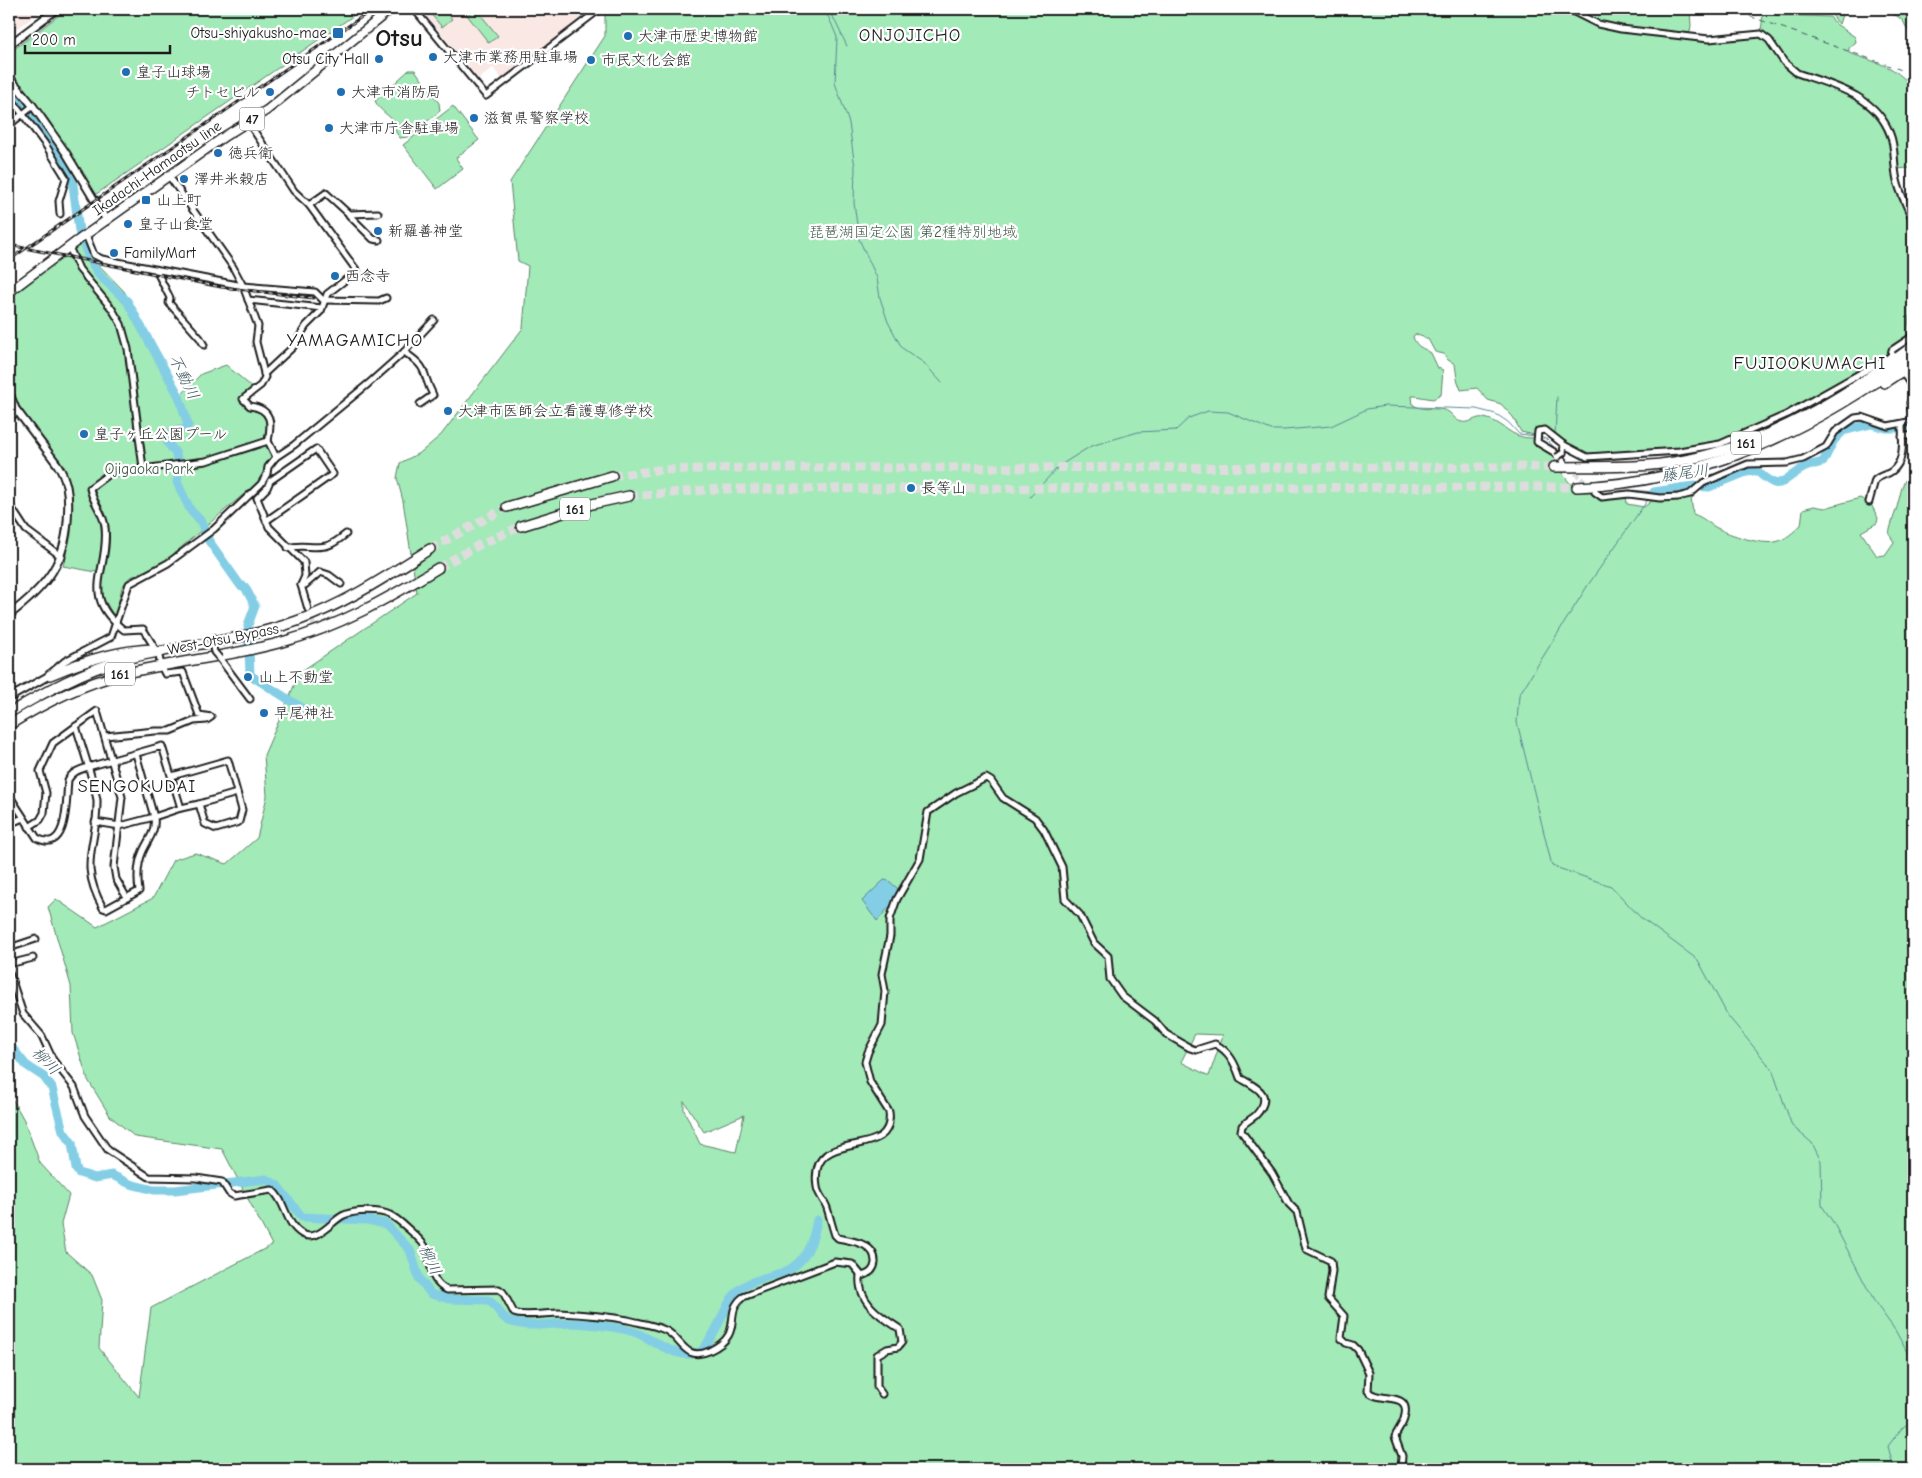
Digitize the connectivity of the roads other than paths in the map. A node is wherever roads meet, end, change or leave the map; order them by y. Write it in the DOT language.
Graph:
graph roads {
  1 [pos="57,9"];
  2 [pos="391,9"];
  3 [pos="414,9"];
  4 [pos="600,9"];
  5 [pos="1568,9"];
  6 [pos="9,45"];
  7 [pos="9,77"];
  8 [pos="18,87"];
  9 [pos="9,95"];
  10 [pos="33,106"];
  11 [pos="23,114"];
  12 [pos="248,122"];
  13 [pos="9,125"];
  14 [pos="55,137"];
  15 [pos="45,144"];
  16 [pos="75,170"];
  17 [pos="64,176"];
  18 [pos="169,176"];
  19 [pos="309,205"];
  20 [pos="378,213"];
  21 [pos="60,214"];
  22 [pos="349,214"];
  23 [pos="107,221"];
  24 [pos="1913,223"];
  25 [pos="85,235"];
  26 [pos="379,240"];
  27 [pos="69,247"];
  28 [pos="156,270"];
  29 [pos="243,286"];
  30 [pos="9,292"];
  31 [pos="386,298"];
  32 [pos="248,300"];
  33 [pos="323,300"];
  34 [pos="322,308"];
  35 [pos="434,320"];
  36 [pos="1913,336"];
  37 [pos="204,345"];
  38 [pos="1913,346"];
  39 [pos="404,352"];
  40 [pos="1904,353"];
  41 [pos="1890,355"];
  42 [pos="1913,356"];
  43 [pos="1913,364"];
  44 [pos="264,374"];
  45 [pos="1905,376"];
  46 [pos="1913,388"];
  47 [pos="9,391"];
  48 [pos="1913,394"];
  49 [pos="9,400"];
  50 [pos="420,404"];
  51 [pos="9,406"];
  52 [pos="1842,406"];
  53 [pos="16,412"];
  54 [pos="9,418"];
  55 [pos="1913,421"];
  56 [pos="1902,424"];
  57 [pos="1913,435"];
  58 [pos="1902,437"];
  59 [pos="268,441"];
  60 [pos="1564,446"];
  61 [pos="276,457"];
  62 [pos="1556,462"];
  63 [pos="1564,462"];
  64 [pos="144,468"];
  65 [pos="267,474"];
  66 [pos="612,476"];
  67 [pos="273,479"];
  68 [pos="1577,487"];
  69 [pos="1595,492"];
  70 [pos="630,496"];
  71 [pos="1869,502"];
  72 [pos="507,507"];
  73 [pos="10,508"];
  74 [pos="266,521"];
  75 [pos="521,526"];
  76 [pos="346,534"];
  77 [pos="288,548"];
  78 [pos="430,549"];
  79 [pos="62,557"];
  80 [pos="438,568"];
  81 [pos="341,584"];
  82 [pos="301,585"];
  83 [pos="308,609"];
  84 [pos="9,615"];
  85 [pos="116,624"];
  86 [pos="210,634"];
  87 [pos="154,645"];
  88 [pos="180,647"];
  89 [pos="163,670"];
  90 [pos="50,675"];
  91 [pos="9,698"];
  92 [pos="250,699"];
  93 [pos="9,713"];
  94 [pos="9,725"];
  95 [pos="76,726"];
  96 [pos="105,736"];
  97 [pos="136,754"];
  98 [pos="9,759"];
  99 [pos="112,760"];
  100 [pos="88,767"];
  101 [pos="9,772"];
  102 [pos="172,776"];
  103 [pos="237,793"];
  104 [pos="9,795"];
  105 [pos="199,804"];
  106 [pos="181,808"];
  107 [pos="154,817"];
  108 [pos="23,818"];
  109 [pos="9,819"];
  110 [pos="95,822"];
  111 [pos="120,826"];
  112 [pos="29,827"];
  113 [pos="127,898"];
  114 [pos="36,939"];
  115 [pos="9,948"];
  116 [pos="33,958"];
  117 [pos="9,964"];
  118 [pos="9,972"];
  119 [pos="860,1275"];
  120 [pos="882,1394"];
  121 [pos="1401,1469"];
  1 -- 6 [label="street"];
  2 -- 12 [label="main road, Ikadachi-Hamaotsu line / 47"];
  3 -- 4 [label="street"];
  5 -- 24 [label="street"];
  7 -- 8 [label="street"];
  8 -- 9 [label="street"];
  8 -- 10 [label="street"];
  9 -- 11 [label="street"];
  10 -- 11 [label="street"];
  10 -- 14 [label="street"];
  11 -- 13 [label="street"];
  11 -- 15 [label="street"];
  12 -- 18 [label="main road, Ikadachi-Hamaotsu line / 47"];
  12 -- 19 [label="street"];
  14 -- 15 [label="street"];
  14 -- 16 [label="street"];
  15 -- 17 [label="street"];
  16 -- 17 [label="street"];
  16 -- 23 [label="street"];
  17 -- 21 [label="street"];
  18 -- 23 [label="main road, Ikadachi-Hamaotsu line / 47"];
  18 -- 29 [label="street"];
  19 -- 22 [label="street"];
  19 -- 33 [label="street"];
  20 -- 22 [label="street"];
  22 -- 26 [label="street"];
  23 -- 25 [label="main road, Ikadachi-Hamaotsu line / 47"];
  25 -- 27 [label="main road, Ikadachi-Hamaotsu line / 47"];
  25 -- 28 [label="street"];
  27 -- 30 [label="main road, Ikadachi-Hamaotsu line / 47"];
  27 -- 64 [label="street"];
  28 -- 29 [label="street"];
  28 -- 37 [label="street"];
  29 -- 32 [label="street"];
  29 -- 33 [label="street"];
  31 -- 33 [label="street"];
  32 -- 34 [label="street"];
  32 -- 44 [label="street"];
  33 -- 34 [label="street"];
  34 -- 44 [label="street"];
  35 -- 39 [label="street"];
  36 -- 41 [label="street"];
  38 -- 40 [label="highway, 161"];
  39 -- 50 [label="street"];
  39 -- 61 [label="street"];
  40 -- 60 [label="street"];
  40 -- 62 [label="highway, 161"];
  42 -- 52 [label="highway, 161"];
  43 -- 52 [label="highway"];
  44 -- 59 [label="street"];
  45 -- 46 [label="street"];
  47 -- 53 [label="street"];
  48 -- 55 [label="street"];
  49 -- 53 [label="street"];
  51 -- 53 [label="street"];
  52 -- 68 [label="highway, 161"];
  53 -- 54 [label="street"];
  53 -- 79 [label="street"];
  55 -- 56 [label="street"];
  56 -- 58 [label="street"];
  56 -- 69 [label="street"];
  57 -- 58 [label="street"];
  58 -- 71 [label="street"];
  59 -- 61 [label="street"];
  59 -- 64 [label="street"];
  60 -- 62 [label="street, bridge"];
  60 -- 63 [label="street"];
  61 -- 65 [label="street"];
  64 -- 85 [label="street"];
  65 -- 67 [label="street"];
  65 -- 85 [label="street"];
  66 -- 72 [label="highway, 161"];
  67 -- 74 [label="street"];
  67 -- 74 [label="street"];
  70 -- 75 [label="highway, 161"];
  73 -- 79 [label="street"];
  74 -- 77 [label="street"];
  76 -- 77 [label="street"];
  77 -- 82 [label="street"];
  78 -- 88 [label="highway, West-Otsu Bypass / 161"];
  79 -- 84 [label="street"];
  80 -- 94 [label="highway, West-Otsu Bypass / 161"];
  81 -- 82 [label="street"];
  82 -- 83 [label="street"];
  85 -- 87 [label="street"];
  85 -- 90 [label="street"];
  86 -- 92 [label="street, bridge"];
  88 -- 90 [label="highway"];
  88 -- 93 [label="highway, West-Otsu Bypass / 161"];
  89 -- 96 [label="street"];
  90 -- 91 [label="street"];
  95 -- 96 [label="street"];
  95 -- 100 [label="street"];
  95 -- 112 [label="street"];
  96 -- 99 [label="street"];
  97 -- 99 [label="street"];
  97 -- 102 [label="street"];
  97 -- 107 [label="street"];
  98 -- 101 [label="street"];
  99 -- 100 [label="street"];
  99 -- 111 [label="street"];
  100 -- 110 [label="street"];
  100 -- 112 [label="street"];
  102 -- 103 [label="street"];
  102 -- 106 [label="street"];
  103 -- 105 [label="street"];
  103 -- 105 [label="street"];
  104 -- 108 [label="street"];
  105 -- 106 [label="street"];
  106 -- 107 [label="street"];
  107 -- 111 [label="street"];
  107 -- 113 [label="street"];
  108 -- 109 [label="street"];
  108 -- 112 [label="street"];
  110 -- 111 [label="street"];
  110 -- 113 [label="street"];
  111 -- 113 [label="street"];
  114 -- 115 [label="street"];
  116 -- 117 [label="street"];
  118 -- 119 [label="street"];
  119 -- 120 [label="street"];
  119 -- 121 [label="street"];
}
